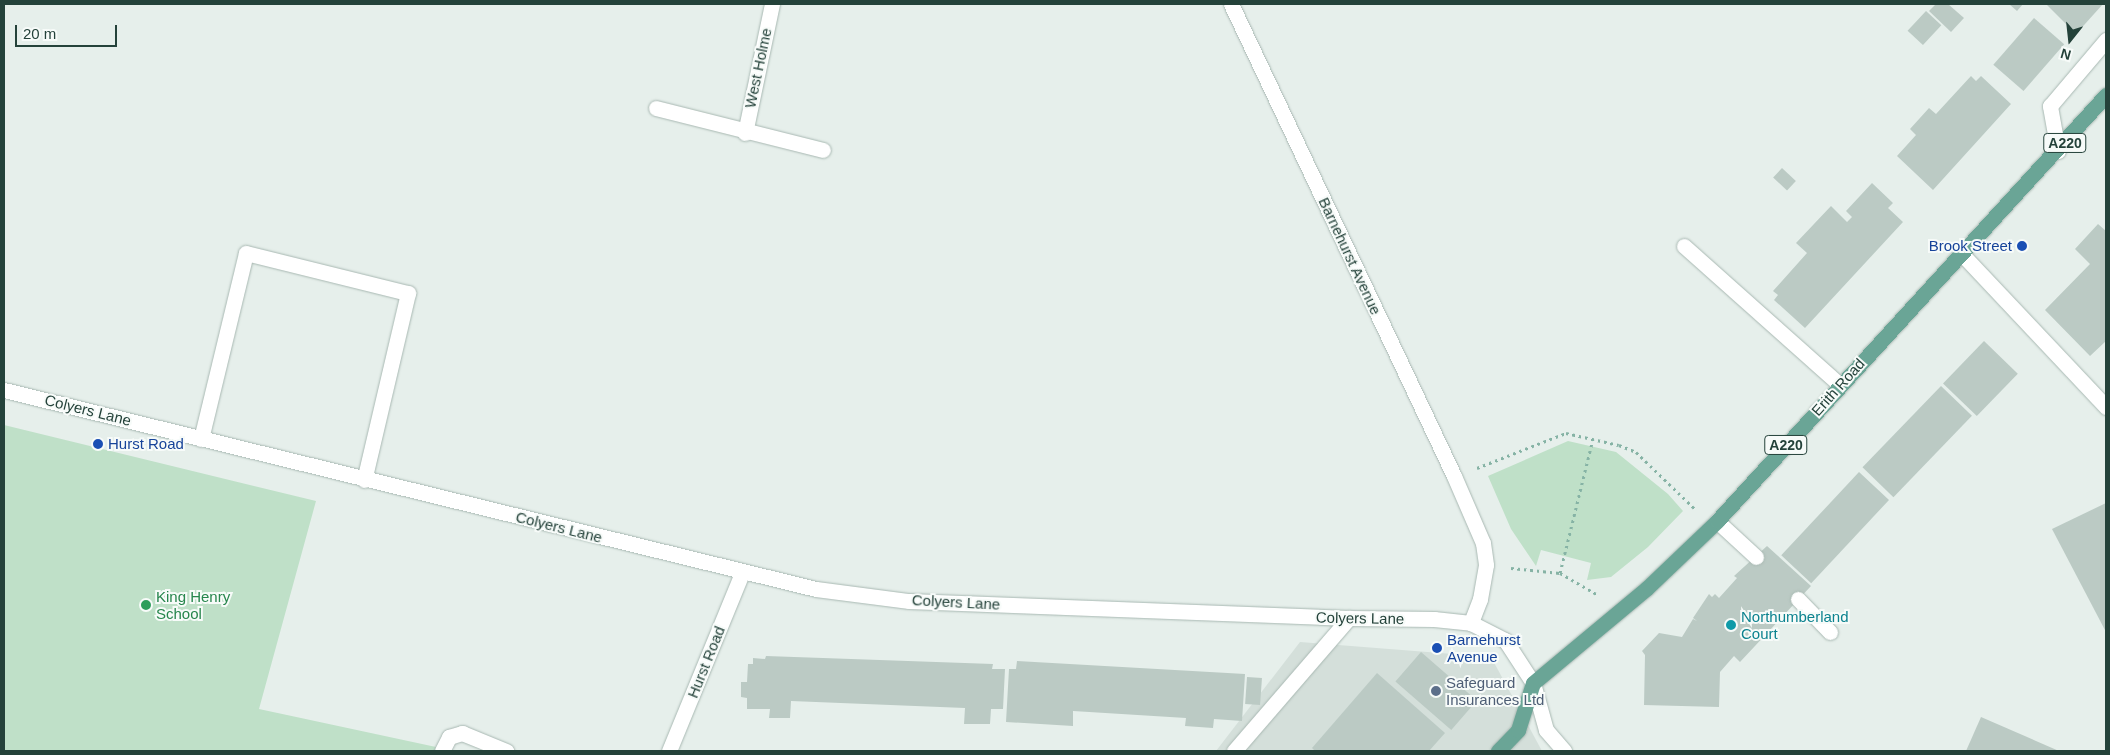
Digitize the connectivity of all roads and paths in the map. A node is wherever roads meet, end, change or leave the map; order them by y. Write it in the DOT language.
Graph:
graph roads {
  1 [pos="772,4"];
  2 [pos="1231,4"];
  3 [pos="2106,40"];
  4 [pos="2106,95"];
  5 [pos="656,108"];
  6 [pos="745,132"];
  7 [pos="822,150"];
  8 [pos="2058,152"];
  9 [pos="1684,246"];
  10 [pos="1961,253"];
  11 [pos="1840,385"];
  12 [pos="4,390"];
  13 [pos="2106,407"];
  14 [pos="201,439"];
  15 [pos="1593,439"];
  16 [pos="1482,466"];
  17 [pos="364,480"];
  18 [pos="1715,524"];
  19 [pos="1756,557"];
  20 [pos="1486,565"];
  21 [pos="742,573"];
  22 [pos="1560,573"];
  23 [pos="1798,599"];
  24 [pos="1616,613"];
  25 [pos="1349,618"];
  26 [pos="1471,623"];
  27 [pos="1830,632"];
  28 [pos="1533,683"];
  29 [pos="442,751"];
  30 [pos="506,751"];
  31 [pos="669,751"];
  32 [pos="1234,751"];
  33 [pos="1498,751"];
  34 [pos="1564,751"];
  1 -- 6 [label="street, West Holme"];
  2 -- 20 [label="street, Barnehurst Avenue"];
  3 -- 8 [label="street"];
  4 -- 8 [label="main road, Erith Road / A220"];
  5 -- 6 [label="street"];
  6 -- 7 [label="street"];
  8 -- 10 [label="main road, Erith Road / A220"];
  9 -- 11 [label="street"];
  10 -- 11 [label="main road, Erith Road / A220"];
  10 -- 13 [label="street"];
  11 -- 18 [label="main road, Erith Road / A220"];
  12 -- 14 [label="street, Colyers Lane"];
  14 -- 17 [label="street, Colyers Lane"];
  14 -- 17 [label="street"];
  15 -- 16 [label="path"];
  15 -- 18 [label="path"];
  15 -- 22 [label="path"];
  17 -- 21 [label="street, Colyers Lane"];
  18 -- 19 [label="street"];
  18 -- 24 [label="main road, Erith Road / A220"];
  20 -- 22 [label="path"];
  20 -- 26 [label="street, Barnehurst Avenue"];
  21 -- 25 [label="street, Colyers Lane"];
  21 -- 31 [label="street, Hurst Road"];
  22 -- 24 [label="path"];
  23 -- 27 [label="street"];
  24 -- 28 [label="main road, Erith Road / A220"];
  25 -- 26 [label="street, Colyers Lane"];
  25 -- 32 [label="street"];
  26 -- 28 [label="street, Colyers Lane"];
  28 -- 33 [label="main road"];
  28 -- 34 [label="street"];
  29 -- 30 [label="street"];
}
